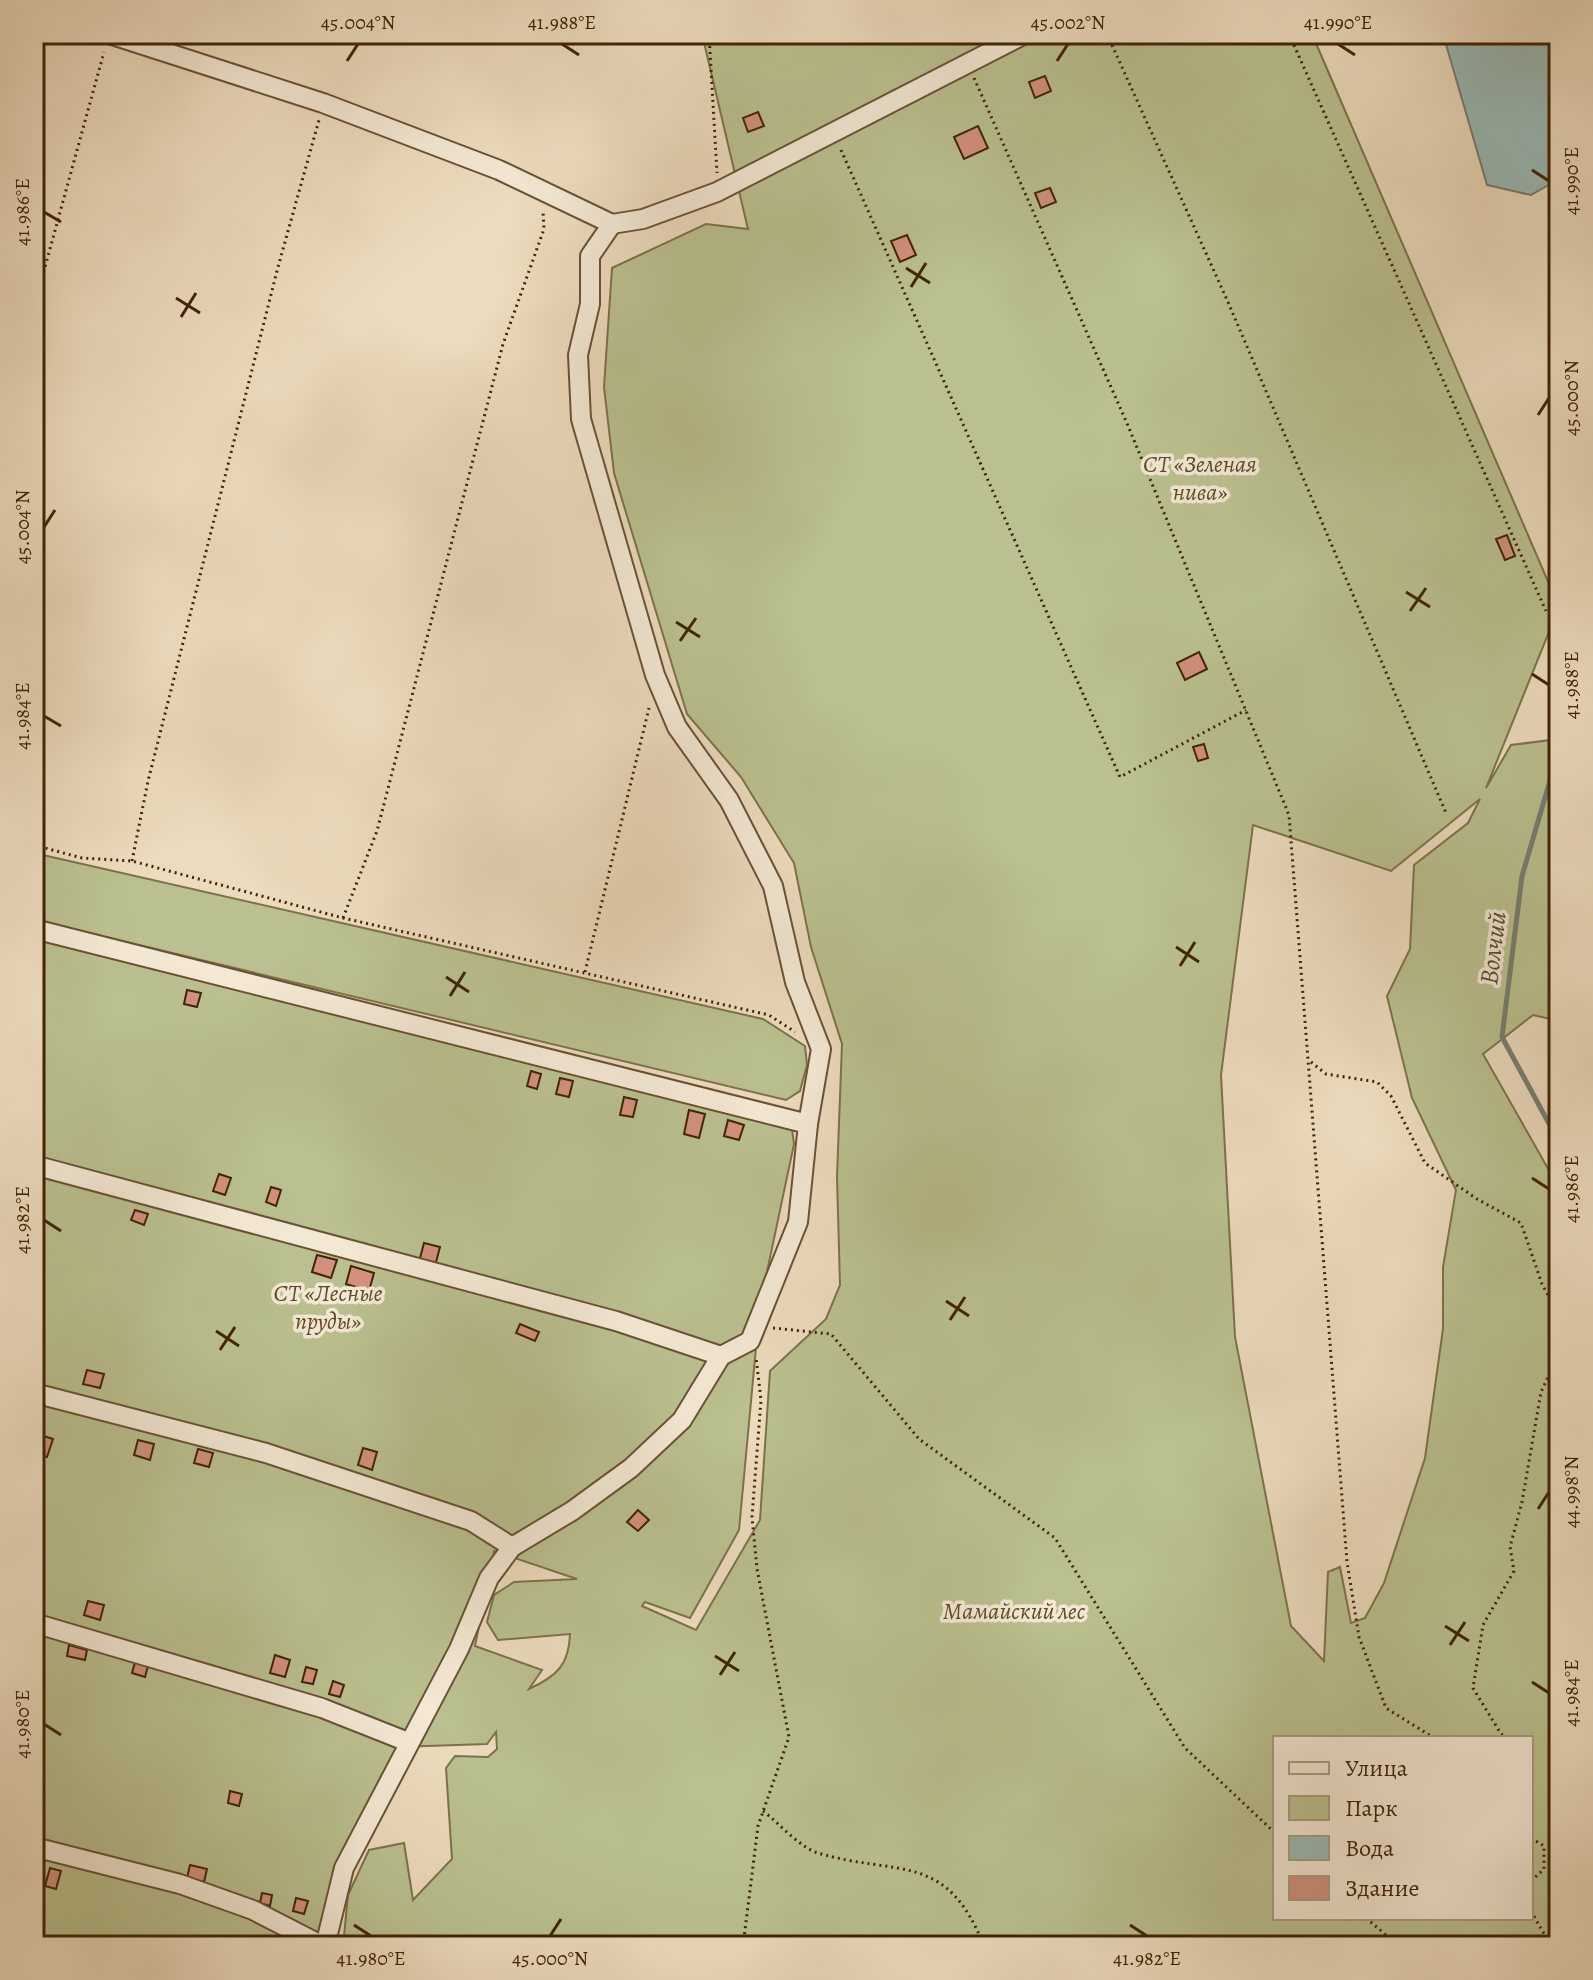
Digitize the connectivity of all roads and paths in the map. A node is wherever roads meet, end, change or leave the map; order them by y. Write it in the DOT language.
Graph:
graph roads {
  1 [pos="709,34"];
  2 [pos="1025,34"];
  3 [pos="1107,34"];
  4 [pos="1289,34"];
  5 [pos="107,42"];
  6 [pos="968,64"];
  7 [pos="323,103"];
  8 [pos="834,135"];
  9 [pos="540,189"];
  10 [pos="717,192"];
  11 [pos="612,224"];
  12 [pos="34,307"];
  13 [pos="1546,611"];
  14 [pos="655,675"];
  15 [pos="1246,710"];
  16 [pos="1446,813"];
  17 [pos="34,845"];
  18 [pos="132,861"];
  19 [pos="343,918"];
  20 [pos="34,929"];
  21 [pos="585,972"];
  22 [pos="795,1032"];
  23 [pos="1310,1061"];
  24 [pos="808,1124"];
  25 [pos="34,1165"];
  26 [pos="1559,1316"];
  27 [pos="1559,1332"];
  28 [pos="753,1334"];
  29 [pos="721,1356"];
  30 [pos="34,1393"];
  31 [pos="512,1547"];
  32 [pos="34,1623"];
  33 [pos="1431,1736"];
  34 [pos="1504,1736"];
  35 [pos="408,1742"];
  36 [pos="763,1811"];
  37 [pos="1273,1831"];
  38 [pos="1533,1839"];
  39 [pos="34,1847"];
  40 [pos="1533,1879"];
  41 [pos="1533,1914"];
  42 [pos="1368,1920"];
  43 [pos="324,1946"];
  44 [pos="743,1946"];
  45 [pos="984,1946"];
  46 [pos="1399,1946"];
  47 [pos="1551,1946"];
  1 -- 10 [label="path"];
  2 -- 6 [label="street"];
  3 -- 16 [label="path"];
  4 -- 13 [label="path"];
  5 -- 7 [label="street"];
  5 -- 12 [label="path"];
  6 -- 8 [label="street"];
  6 -- 15 [label="path"];
  7 -- 9 [label="street"];
  7 -- 18 [label="path"];
  8 -- 10 [label="street"];
  8 -- 15 [label="path"];
  9 -- 11 [label="street"];
  9 -- 19 [label="path"];
  10 -- 11 [label="street"];
  11 -- 14 [label="street"];
  14 -- 21 [label="path"];
  14 -- 24 [label="street"];
  15 -- 23 [label="path"];
  17 -- 18 [label="path"];
  18 -- 19 [label="path"];
  19 -- 21 [label="path"];
  20 -- 24 [label="street"];
  21 -- 22 [label="path"];
  23 -- 26 [label="path"];
  23 -- 33 [label="path"];
  24 -- 28 [label="street"];
  25 -- 29 [label="street"];
  27 -- 34 [label="path"];
  28 -- 29 [label="street"];
  28 -- 36 [label="path"];
  28 -- 37 [label="path"];
  29 -- 31 [label="street"];
  30 -- 31 [label="street"];
  31 -- 35 [label="street"];
  32 -- 35 [label="street"];
  35 -- 43 [label="street"];
  36 -- 44 [label="path"];
  36 -- 45 [label="path"];
  38 -- 40 [label="path"];
  39 -- 43 [label="street"];
  41 -- 47 [label="path"];
  42 -- 46 [label="path"];
}
